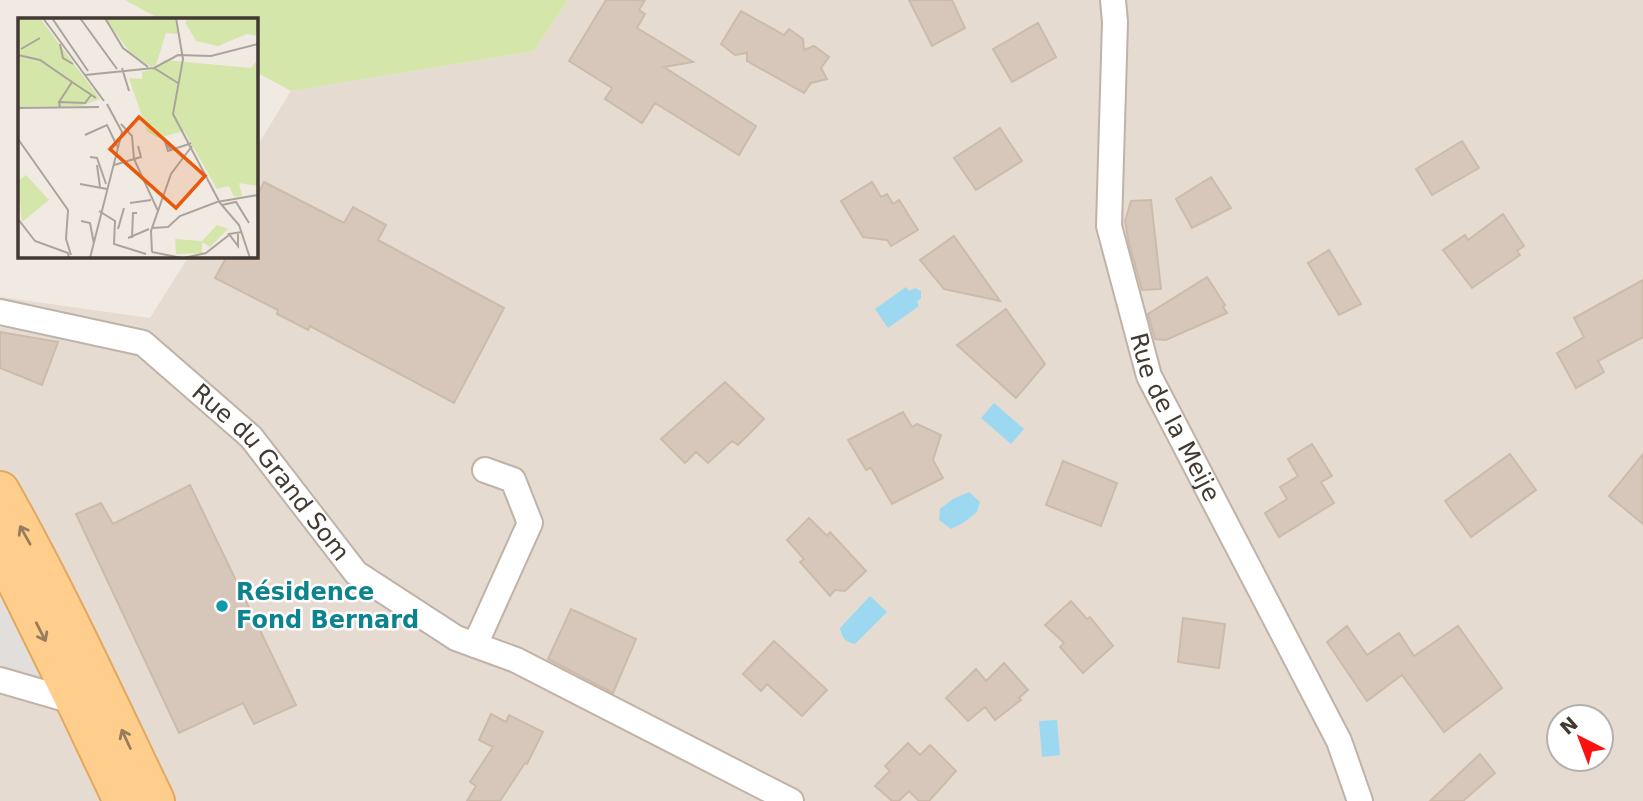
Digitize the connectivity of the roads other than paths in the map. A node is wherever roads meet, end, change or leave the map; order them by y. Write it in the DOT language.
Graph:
graph roads {
  1 [pos="1113,0"];
  2 [pos="0,312"];
  3 [pos="485,470"];
  4 [pos="0,491"];
  5 [pos="0,548"];
  6 [pos="475,645"];
  7 [pos="0,680"];
  8 [pos="89,696"];
  9 [pos="123,801"];
  10 [pos="155,801"];
  11 [pos="791,801"];
  12 [pos="1360,801"];
  1 -- 12 [label="street, Rue de la Meije"];
  2 -- 6 [label="street, Rue du Grand Som"];
  3 -- 6 [label="street"];
  8 -- 4 [label="main road, one-way"];
  5 -- 8 [label="main road, one-way"];
  6 -- 11 [label="street, Rue du Grand Som"];
  7 -- 8 [label="street"];
  8 -- 9 [label="main road"];
  10 -- 8 [label="main road, one-way"];
}
